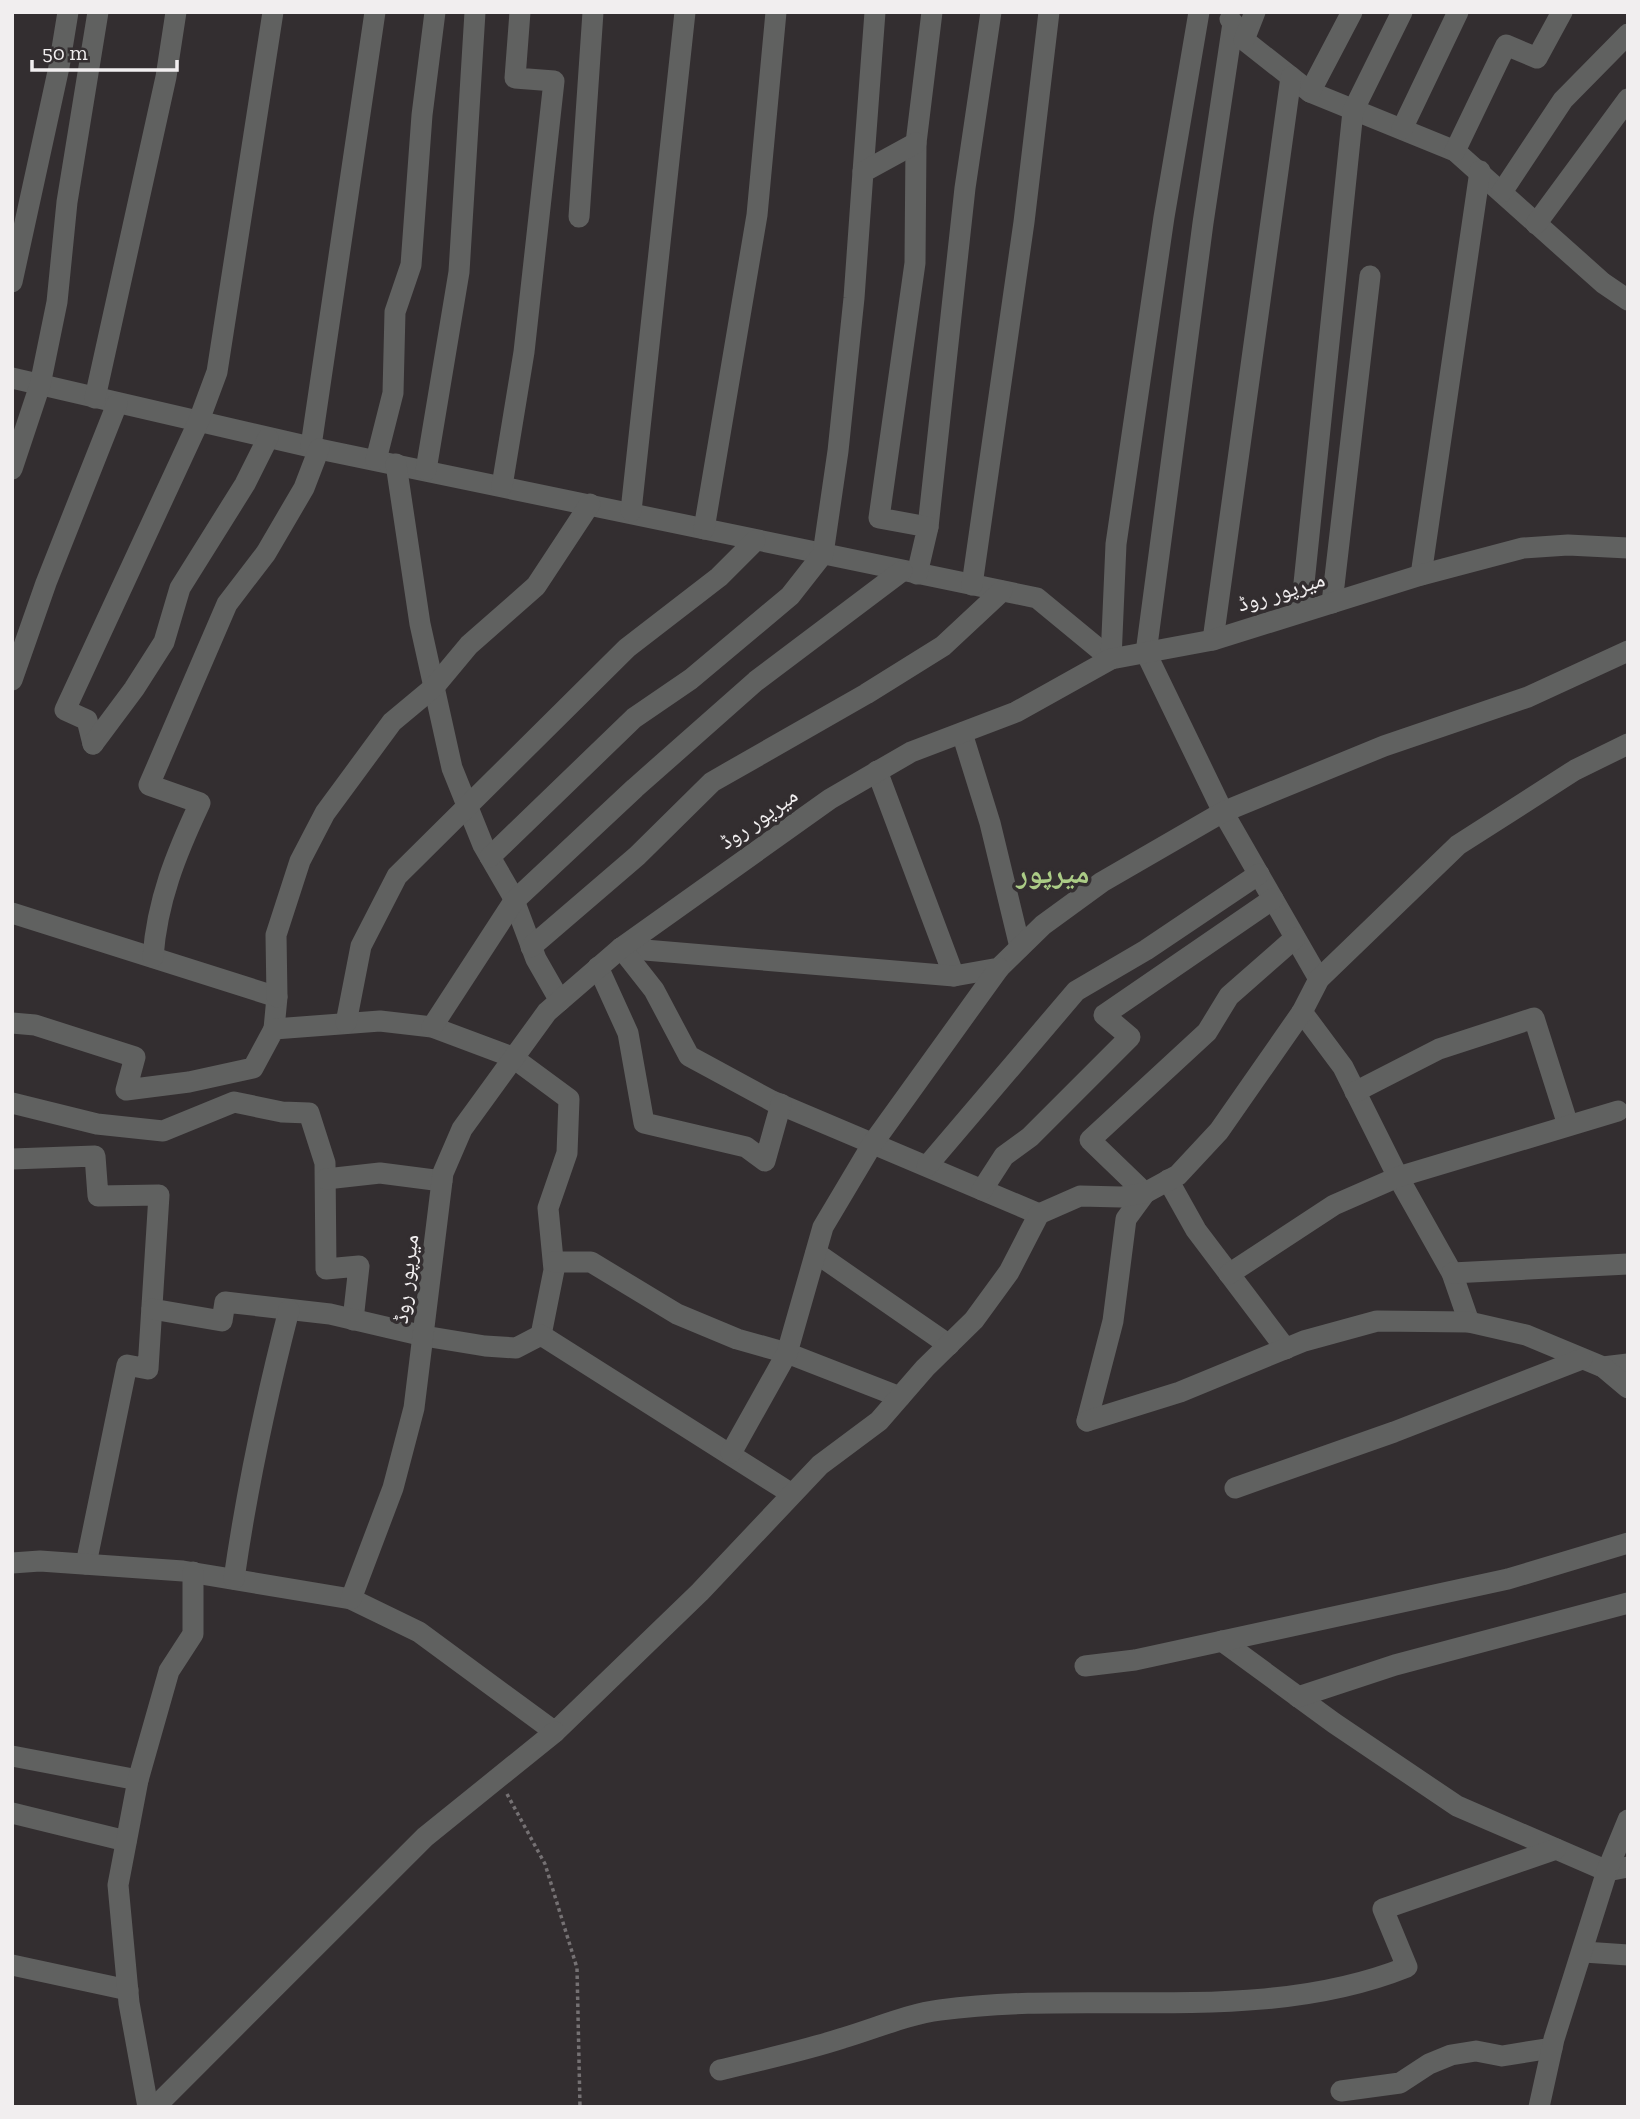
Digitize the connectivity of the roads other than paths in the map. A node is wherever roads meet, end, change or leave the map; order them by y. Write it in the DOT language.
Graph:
graph roads {
  1 [pos="68,12"];
  2 [pos="98,12"];
  3 [pos="176,12"];
  4 [pos="273,12"];
  5 [pos="375,12"];
  6 [pos="435,12"];
  7 [pos="475,12"];
  8 [pos="520,12"];
  9 [pos="593,12"];
  10 [pos="685,12"];
  11 [pos="776,12"];
  12 [pos="875,12"];
  13 [pos="932,12"];
  14 [pos="991,12"];
  15 [pos="1049,12"];
  16 [pos="1199,12"];
  17 [pos="1255,12"];
  18 [pos="1352,12"];
  19 [pos="1402,12"];
  20 [pos="1458,12"];
  21 [pos="1562,12"];
  22 [pos="1234,25"];
  23 [pos="1628,34"];
  24 [pos="1291,77"];
  25 [pos="1310,92"];
  26 [pos="1628,99"];
  27 [pos="1353,111"];
  28 [pos="1402,128"];
  29 [pos="916,143"];
  30 [pos="1455,151"];
  31 [pos="1480,171"];
  32 [pos="863,172"];
  33 [pos="1502,192"];
  34 [pos="579,217"];
  35 [pos="1536,224"];
  36 [pos="1370,276"];
  37 [pos="12,282"];
  38 [pos="1628,300"];
  39 [pos="12,378"];
  40 [pos="40,385"];
  41 [pos="95,398"];
  42 [pos="117,404"];
  43 [pos="198,422"];
  44 [pos="268,438"];
  45 [pos="315,447"];
  46 [pos="386,462"];
  47 [pos="12,470"];
  48 [pos="426,470"];
  49 [pos="502,486"];
  50 [pos="590,504"];
  51 [pos="631,512"];
  52 [pos="928,527"];
  53 [pos="704,529"];
  54 [pos="755,541"];
  55 [pos="1628,548"];
  56 [pos="823,554"];
  57 [pos="909,572"];
  58 [pos="1421,575"];
  59 [pos="972,585"];
  60 [pos="1002,591"];
  61 [pos="1332,603"];
  62 [pos="1301,612"];
  63 [pos="1213,640"];
  64 [pos="1628,651"];
  65 [pos="1146,653"];
  66 [pos="1111,659"];
  67 [pos="12,680"];
  68 [pos="434,687"];
  69 [pos="962,733"];
  70 [pos="1628,744"];
  71 [pos="877,771"];
  72 [pos="467,805"];
  73 [pos="1223,811"];
  74 [pos="489,857"];
  75 [pos="1259,874"];
  76 [pos="1273,899"];
  77 [pos="514,901"];
  78 [pos="12,913"];
  79 [pos="1294,938"];
  80 [pos="531,947"];
  81 [pos="1020,947"];
  82 [pos="621,948"];
  83 [pos="153,957"];
  84 [pos="598,967"];
  85 [pos="999,968"];
  86 [pos="954,976"];
  87 [pos="1319,979"];
  88 [pos="277,997"];
  89 [pos="560,1001"];
  90 [pos="1302,1012"];
  91 [pos="12,1023"];
  92 [pos="346,1023"];
  93 [pos="432,1027"];
  94 [pos="274,1029"];
  95 [pos="512,1057"];
  96 [pos="1355,1092"];
  97 [pos="12,1103"];
  98 [pos="781,1104"];
  99 [pos="1618,1111"];
  100 [pos="1569,1125"];
  101 [pos="873,1143"];
  102 [pos="12,1159"];
  103 [pos="927,1166"];
  104 [pos="1398,1177"];
  105 [pos="326,1179"];
  106 [pos="1168,1180"];
  107 [pos="442,1181"];
  108 [pos="982,1190"];
  109 [pos="1145,1193"];
  110 [pos="1039,1214"];
  111 [pos="816,1253"];
  112 [pos="554,1262"];
  113 [pos="1628,1264"];
  114 [pos="1452,1273"];
  115 [pos="1229,1274"];
  116 [pos="152,1309"];
  117 [pos="289,1310"];
  118 [pos="353,1320"];
  119 [pos="1469,1322"];
  120 [pos="541,1335"];
  121 [pos="424,1336"];
  122 [pos="949,1345"];
  123 [pos="1286,1349"];
  124 [pos="788,1353"];
  125 [pos="1582,1359"];
  126 [pos="1628,1364"];
  127 [pos="1602,1367"];
  128 [pos="1628,1388"];
  129 [pos="900,1397"];
  130 [pos="731,1453"];
  131 [pos="1236,1488"];
  132 [pos="792,1494"];
  133 [pos="1628,1543"];
  134 [pos="15,1562"];
  135 [pos="86,1564"];
  136 [pos="193,1573"];
  137 [pos="234,1580"];
  138 [pos="351,1599"];
  139 [pos="1628,1603"];
  140 [pos="1222,1641"];
  141 [pos="1085,1666"];
  142 [pos="1298,1697"];
  143 [pos="555,1732"];
  144 [pos="12,1756"];
  145 [pos="138,1780"];
  146 [pos="12,1813"];
  147 [pos="1628,1820"];
  148 [pos="126,1841"];
  149 [pos="1556,1849"];
  150 [pos="1617,1869"];
  151 [pos="1584,1952"];
  152 [pos="1628,1955"];
  153 [pos="12,1965"];
  154 [pos="128,1990"];
  155 [pos="1552,2048"];
  156 [pos="720,2070"];
  157 [pos="1341,2091"];
  158 [pos="148,2107"];
  159 [pos="155,2107"];
  160 [pos="1539,2107"];
  1 -- 37 [label="street"];
  2 -- 40 [label="street"];
  3 -- 41 [label="street"];
  4 -- 43 [label="street"];
  5 -- 45 [label="street"];
  6 -- 46 [label="street"];
  7 -- 48 [label="street"];
  8 -- 49 [label="street"];
  9 -- 34 [label="street"];
  10 -- 51 [label="street"];
  11 -- 53 [label="street"];
  12 -- 32 [label="street"];
  13 -- 29 [label="street"];
  14 -- 52 [label="street"];
  15 -- 59 [label="street"];
  16 -- 66 [label="street"];
  17 -- 22 [label="street"];
  18 -- 25 [label="street"];
  19 -- 27 [label="street"];
  20 -- 28 [label="street"];
  21 -- 30 [label="street"];
  22 -- 24 [label="street"];
  22 -- 65 [label="street"];
  23 -- 33 [label="street"];
  24 -- 25 [label="street"];
  24 -- 63 [label="street"];
  25 -- 27 [label="street"];
  26 -- 35 [label="street"];
  27 -- 28 [label="street"];
  27 -- 62 [label="street"];
  28 -- 30 [label="street"];
  29 -- 32 [label="street"];
  29 -- 52 [label="street"];
  30 -- 31 [label="street"];
  31 -- 33 [label="street"];
  31 -- 58 [label="street"];
  32 -- 56 [label="street"];
  33 -- 35 [label="street"];
  35 -- 38 [label="street"];
  36 -- 61 [label="street"];
  39 -- 40 [label="street"];
  40 -- 41 [label="street"];
  40 -- 47 [label="street"];
  41 -- 42 [label="street"];
  42 -- 43 [label="street"];
  42 -- 67 [label="street"];
  43 -- 44 [label="street"];
  43 -- 44 [label="street"];
  44 -- 45 [label="street"];
  45 -- 46 [label="street"];
  45 -- 83 [label="street"];
  46 -- 48 [label="street"];
  46 -- 68 [label="street"];
  48 -- 49 [label="street"];
  49 -- 50 [label="street"];
  50 -- 51 [label="street"];
  50 -- 68 [label="street"];
  51 -- 53 [label="street"];
  52 -- 57 [label="street"];
  53 -- 54 [label="street"];
  54 -- 56 [label="street"];
  54 -- 72 [label="street"];
  55 -- 58 [label="street, میرپور روڈ"];
  56 -- 57 [label="street"];
  56 -- 74 [label="street"];
  57 -- 59 [label="street"];
  57 -- 77 [label="street"];
  58 -- 61 [label="street, میرپور روڈ"];
  59 -- 60 [label="street"];
  60 -- 66 [label="street"];
  60 -- 80 [label="street"];
  61 -- 62 [label="street, میرپور روڈ"];
  62 -- 63 [label="street, میرپور روڈ"];
  63 -- 65 [label="street, میرپور روڈ"];
  64 -- 73 [label="street"];
  65 -- 66 [label="street, میرپور روڈ"];
  65 -- 73 [label="street"];
  66 -- 69 [label="street, میرپور روڈ"];
  68 -- 72 [label="street"];
  68 -- 88 [label="street"];
  69 -- 71 [label="street, میرپور روڈ"];
  69 -- 81 [label="street"];
  70 -- 87 [label="street"];
  71 -- 82 [label="street, میرپور روڈ"];
  71 -- 86 [label="street"];
  72 -- 74 [label="street"];
  72 -- 92 [label="street"];
  73 -- 75 [label="street"];
  73 -- 81 [label="street"];
  74 -- 77 [label="street"];
  75 -- 76 [label="street"];
  75 -- 103 [label="street"];
  76 -- 79 [label="street"];
  76 -- 108 [label="street"];
  77 -- 80 [label="street"];
  77 -- 93 [label="street"];
  78 -- 83 [label="street"];
  79 -- 87 [label="street"];
  79 -- 109 [label="street"];
  80 -- 89 [label="street"];
  81 -- 85 [label="street"];
  82 -- 84 [label="street, میرپور روڈ"];
  82 -- 86 [label="street"];
  82 -- 98 [label="street"];
  83 -- 88 [label="street"];
  84 -- 89 [label="street, میرپور روڈ"];
  84 -- 98 [label="street"];
  85 -- 86 [label="street"];
  85 -- 101 [label="street"];
  87 -- 90 [label="street"];
  88 -- 94 [label="street"];
  89 -- 95 [label="street, میرپور روڈ"];
  90 -- 96 [label="street"];
  90 -- 106 [label="street"];
  91 -- 94 [label="street"];
  92 -- 93 [label="street"];
  92 -- 94 [label="street"];
  93 -- 95 [label="street"];
  95 -- 107 [label="street, میرپور روڈ"];
  95 -- 112 [label="street"];
  96 -- 100 [label="street"];
  96 -- 104 [label="street"];
  97 -- 105 [label="street"];
  98 -- 101 [label="street"];
  99 -- 100 [label="street"];
  100 -- 104 [label="street"];
  101 -- 103 [label="street"];
  101 -- 111 [label="street"];
  102 -- 116 [label="street"];
  103 -- 108 [label="street"];
  104 -- 114 [label="street"];
  104 -- 115 [label="street"];
  105 -- 107 [label="street"];
  105 -- 118 [label="street"];
  106 -- 109 [label="street"];
  106 -- 115 [label="street"];
  107 -- 121 [label="street, میرپور روڈ"];
  108 -- 110 [label="street"];
  109 -- 110 [label="street"];
  109 -- 123 [label="street"];
  110 -- 122 [label="street"];
  111 -- 122 [label="street"];
  111 -- 124 [label="street"];
  112 -- 120 [label="street"];
  112 -- 124 [label="street"];
  113 -- 114 [label="street"];
  114 -- 119 [label="street"];
  115 -- 123 [label="street"];
  116 -- 117 [label="street"];
  116 -- 135 [label="street"];
  117 -- 118 [label="street"];
  117 -- 137 [label="street"];
  118 -- 121 [label="street"];
  119 -- 123 [label="street"];
  119 -- 125 [label="street"];
  120 -- 121 [label="street"];
  120 -- 130 [label="street"];
  121 -- 138 [label="street, میرپور روڈ"];
  122 -- 129 [label="street"];
  124 -- 129 [label="street"];
  124 -- 130 [label="street"];
  125 -- 127 [label="street"];
  125 -- 131 [label="street"];
  126 -- 127 [label="street"];
  127 -- 128 [label="street"];
  129 -- 132 [label="street"];
  130 -- 132 [label="street"];
  132 -- 143 [label="street"];
  133 -- 140 [label="street"];
  134 -- 135 [label="street"];
  135 -- 136 [label="street"];
  136 -- 137 [label="street"];
  136 -- 145 [label="street"];
  137 -- 138 [label="street"];
  138 -- 143 [label="street"];
  139 -- 142 [label="street"];
  140 -- 141 [label="street"];
  140 -- 142 [label="street"];
  142 -- 149 [label="street"];
  143 -- 159 [label="street"];
  144 -- 145 [label="street"];
  145 -- 148 [label="street"];
  146 -- 148 [label="street"];
  147 -- 150 [label="street"];
  148 -- 154 [label="street"];
  149 -- 150 [label="street"];
  149 -- 156 [label="street"];
  150 -- 151 [label="street"];
  151 -- 152 [label="street"];
  151 -- 155 [label="street"];
  153 -- 154 [label="street"];
  154 -- 158 [label="street"];
  155 -- 157 [label="street"];
  155 -- 160 [label="street"];
}
